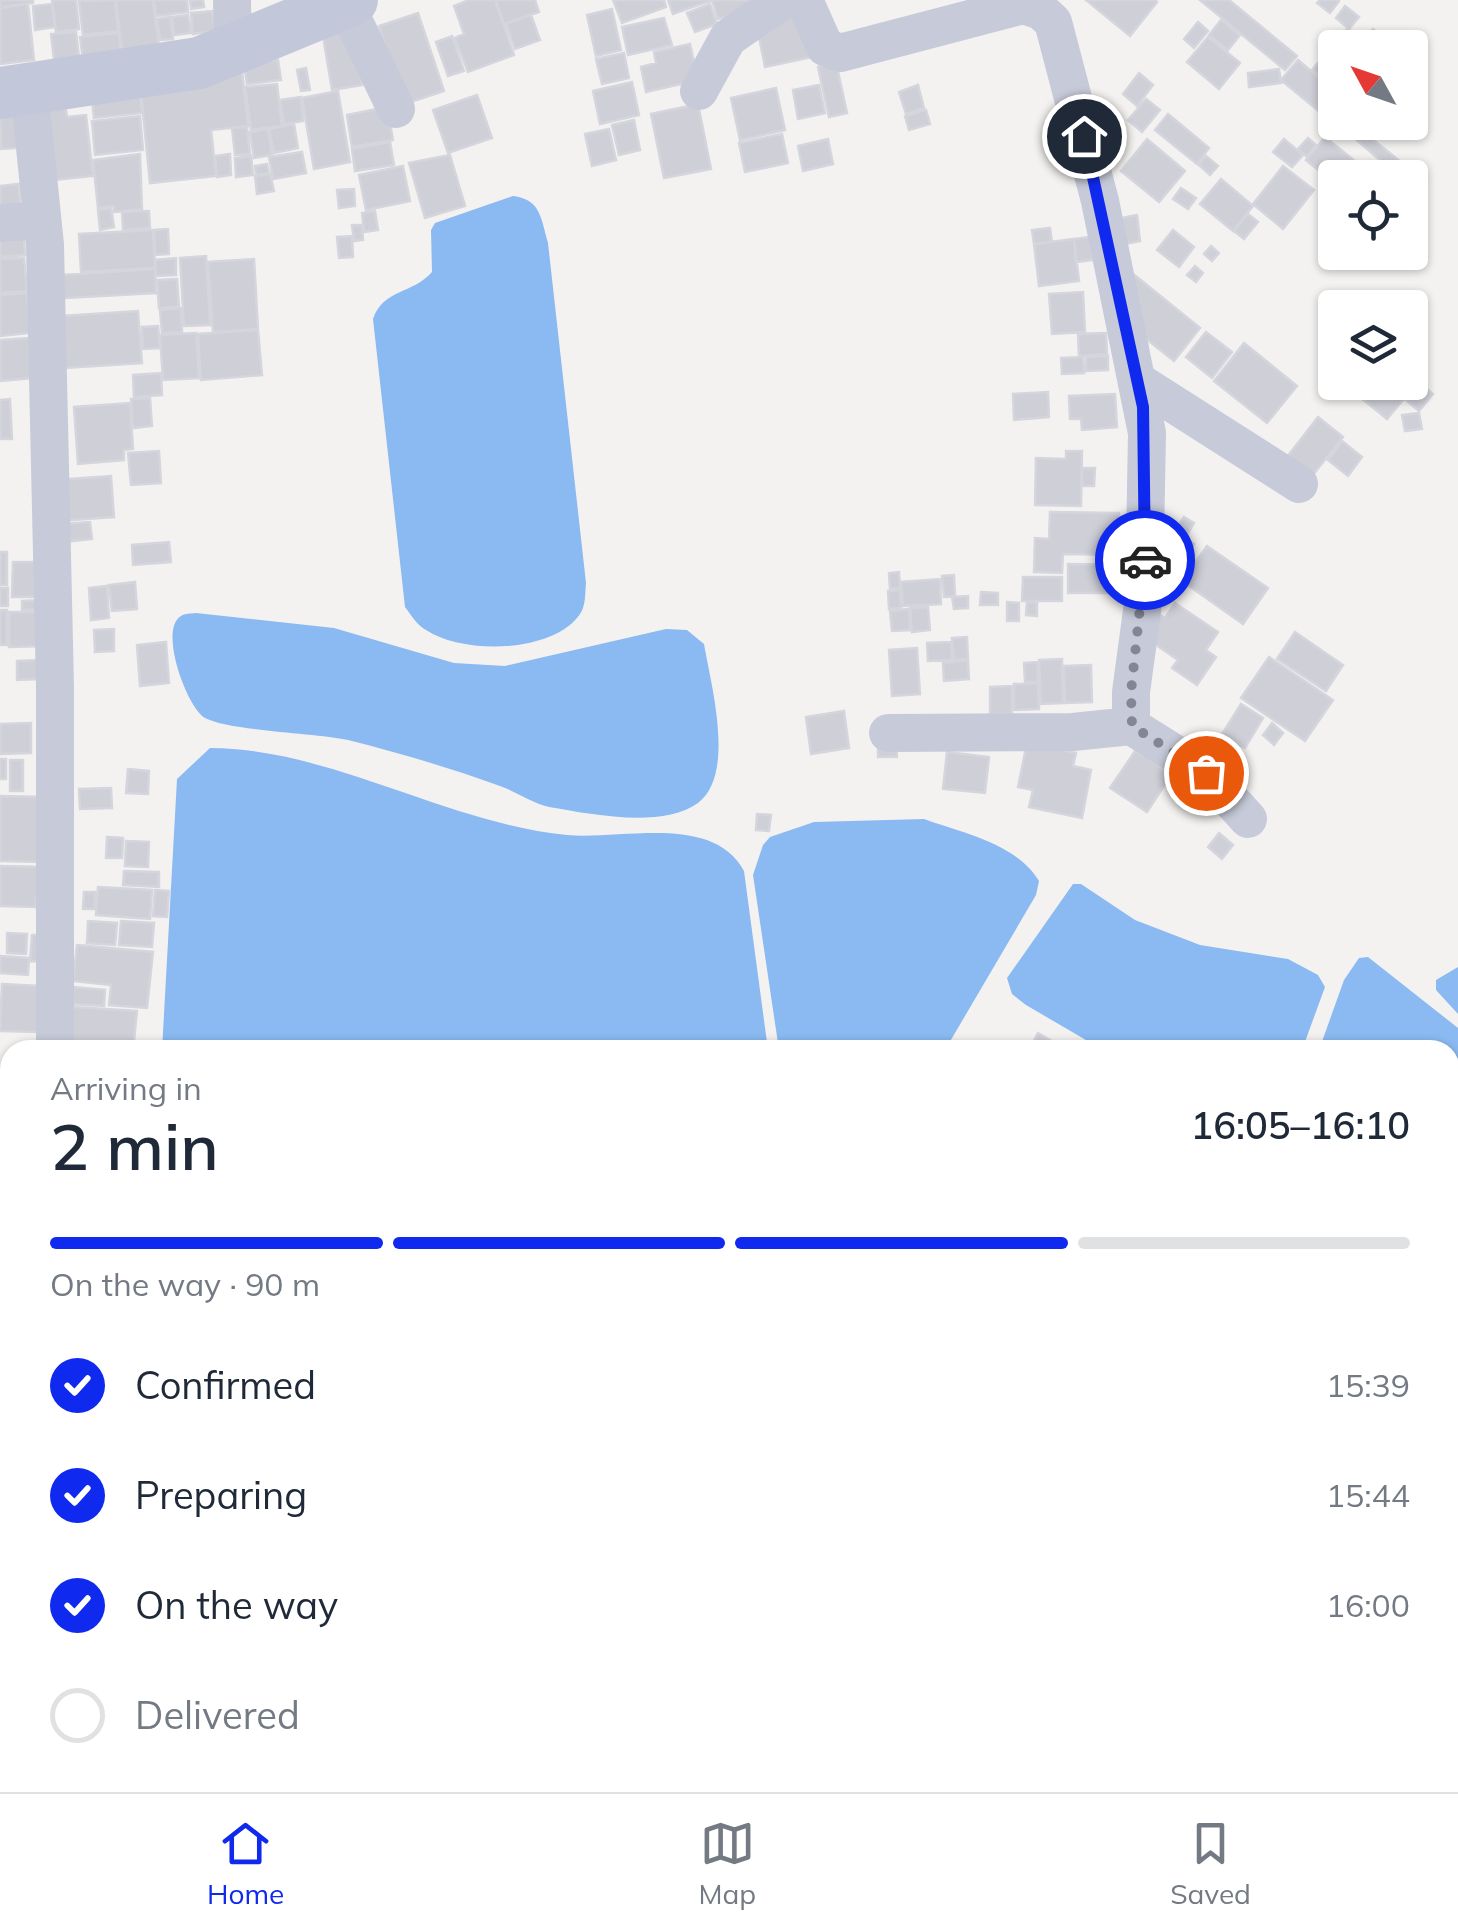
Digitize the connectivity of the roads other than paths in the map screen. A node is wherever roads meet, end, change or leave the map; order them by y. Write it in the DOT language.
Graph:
graph roads {
  1 [pos="783,0"];
  2 [pos="804,0"];
  3 [pos="349,2"];
  4 [pos="233,25"];
  5 [pos="14,91"];
  6 [pos="699,91"];
  7 [pos="396,109"];
  8 [pos="42,220"];
  9 [pos="0,223"];
  10 [pos="1140,382"];
  11 [pos="1299,484"];
  12 [pos="1132,726"];
  13 [pos="888,733"];
  14 [pos="1248,819"];
  15 [pos="55,1040"];
  1 -- 6 [label="street"];
  2 -- 10 [label="street"];
  3 -- 4 [label="street"];
  3 -- 7 [label="street"];
  4 -- 5 [label="street"];
  5 -- 8 [label="street"];
  8 -- 9 [label="street"];
  8 -- 15 [label="street"];
  10 -- 11 [label="street"];
  10 -- 12 [label="street"];
  12 -- 13 [label="street"];
  12 -- 14 [label="street"];
}
